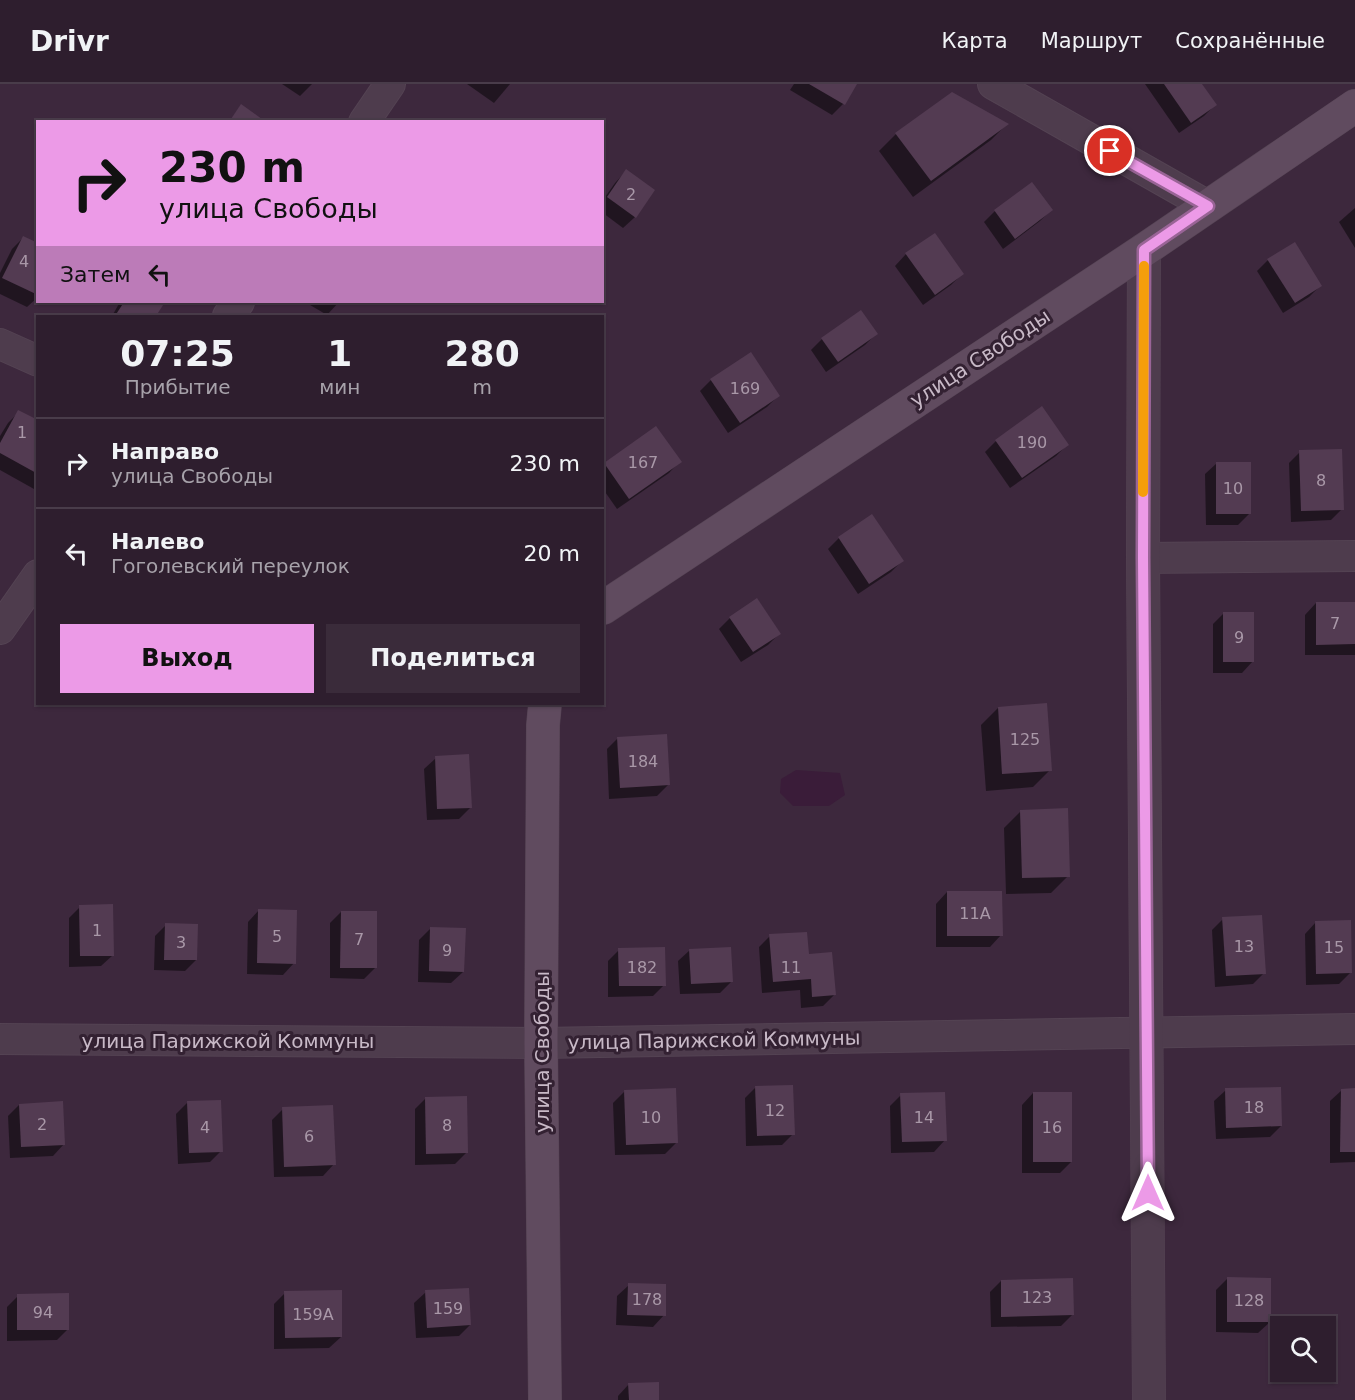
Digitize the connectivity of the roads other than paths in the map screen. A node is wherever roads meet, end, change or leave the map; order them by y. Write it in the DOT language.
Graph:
graph roads {
  1 [pos="390,84"];
  2 [pos="993,84"];
  3 [pos="1355,106"];
  4 [pos="365,120"];
  5 [pos="1208,206"];
  6 [pos="1144,250"];
  7 [pos="238,303"];
  8 [pos="229,315"];
  9 [pos="0,344"];
  10 [pos="36,360"];
  11 [pos="1355,556"];
  12 [pos="1143,558"];
  13 [pos="36,578"];
  14 [pos="604,607"];
  15 [pos="0,629"];
  16 [pos="545,705"];
  17 [pos="1355,1029"];
  18 [pos="1146,1032"];
  19 [pos="0,1039"];
  20 [pos="541,1043"];
  21 [pos="545,1400"];
  22 [pos="1149,1400"];
  1 -- 4 [label="street"];
  2 -- 5 [label="street"];
  3 -- 5 [label="main road, улица Свободы"];
  5 -- 6 [label="main road, улица Свободы"];
  6 -- 12 [label="street"];
  6 -- 14 [label="main road, улица Свободы"];
  7 -- 8 [label="street"];
  9 -- 10 [label="street"];
  11 -- 12 [label="street"];
  12 -- 18 [label="street"];
  13 -- 15 [label="street"];
  16 -- 20 [label="main road, улица Свободы"];
  17 -- 18 [label="street, улица Парижской Коммуны"];
  18 -- 20 [label="street, улица Парижской Коммуны"];
  18 -- 22 [label="street"];
  19 -- 20 [label="street, улица Парижской Коммуны"];
  20 -- 21 [label="main road, улица Свободы"];
}
